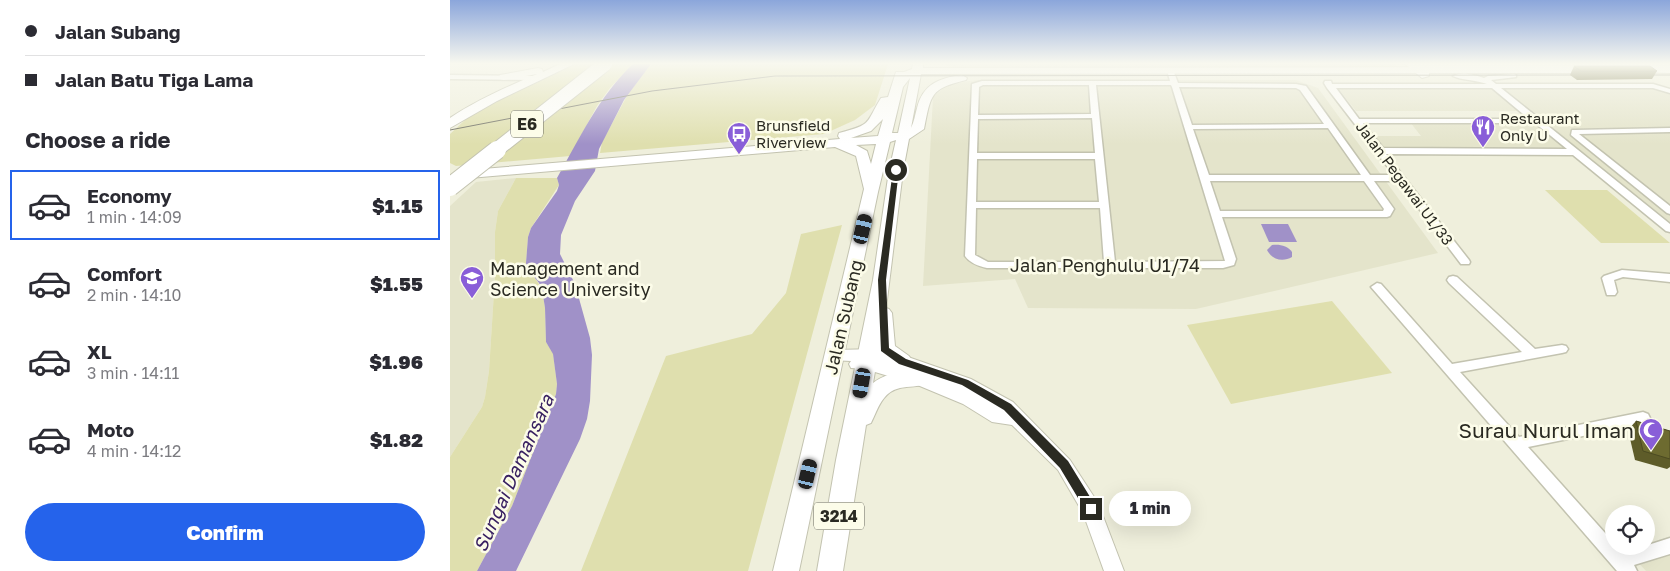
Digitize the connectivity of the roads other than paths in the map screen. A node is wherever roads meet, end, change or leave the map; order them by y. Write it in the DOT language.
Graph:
graph roads {
  1 [pos="488,91"];
  2 [pos="508,91"];
  3 [pos="555,91"];
  4 [pos="569,91"];
  5 [pos="888,91"];
  6 [pos="898,91"];
  7 [pos="905,91"];
  8 [pos="930,91"];
  9 [pos="975,91"];
  10 [pos="1093,91"];
  11 [pos="1176,91"];
  12 [pos="1305,91"];
  13 [pos="1337,91"];
  14 [pos="1499,91"];
  15 [pos="1527,114"];
  16 [pos="1095,116"];
  17 [pos="450,117"];
  18 [pos="974,117"];
  19 [pos="1354,117"];
  20 [pos="1536,121"];
  21 [pos="450,124"];
  22 [pos="1188,126"];
  23 [pos="1330,126"];
  24 [pos="1670,130"];
  25 [pos="895,137"];
  26 [pos="831,141"];
  27 [pos="1380,151"];
  28 [pos="1573,152"];
  29 [pos="973,156"];
  30 [pos="1099,156"];
  31 [pos="539,166"];
  32 [pos="450,170"];
  33 [pos="450,176"];
  34 [pos="1205,178"];
  35 [pos="1367,178"];
  36 [pos="1401,178"];
  37 [pos="450,186"];
  38 [pos="872,192"];
  39 [pos="972,205"];
  40 [pos="1104,205"];
  41 [pos="1670,211"];
  42 [pos="1216,214"];
  43 [pos="1669,228"];
  44 [pos="1465,262"];
  45 [pos="1110,265"];
  46 [pos="1670,278"];
  47 [pos="882,280"];
  48 [pos="1454,280"];
  49 [pos="1377,287"];
  50 [pos="1611,292"];
  51 [pos="1562,349"];
  52 [pos="1532,354"];
  53 [pos="866,359"];
  54 [pos="834,360"];
  55 [pos="902,361"];
  56 [pos="1450,369"];
  57 [pos="920,379"];
  58 [pos="1643,418"];
  59 [pos="1017,419"];
  60 [pos="1515,444"];
  61 [pos="848,460"];
  62 [pos="1670,546"];
  63 [pos="1624,566"];
  64 [pos="786,571"];
  65 [pos="830,571"];
  66 [pos="1114,571"];
  1 -- 17 [label="main road"];
  2 -- 21 [label="main road"];
  3 -- 32 [label="highway, E6"];
  4 -- 37 [label="highway, E6, bridge"];
  5 -- 26 [label="main road"];
  6 -- 25 [label="main road, Jalan Subang / 3214"];
  7 -- 25 [label="main road, Jalan Subang / 3214"];
  8 -- 25 [label="main road"];
  9 -- 18 [label="street"];
  10 -- 16 [label="street"];
  11 -- 22 [label="street"];
  12 -- 23 [label="street"];
  13 -- 19 [label="street, Jalan Pegawai U1/33"];
  14 -- 15 [label="street"];
  15 -- 19 [label="street"];
  15 -- 20 [label="street"];
  16 -- 18 [label="street"];
  16 -- 30 [label="street"];
  18 -- 29 [label="street"];
  19 -- 20 [label="street"];
  19 -- 27 [label="street, Jalan Pegawai U1/33"];
  20 -- 28 [label="street"];
  22 -- 23 [label="street"];
  22 -- 34 [label="street"];
  23 -- 35 [label="street"];
  24 -- 41 [label="street"];
  25 -- 26 [label="main road"];
  25 -- 38 [label="main road, Jalan Subang / 3214"];
  25 -- 47 [label="main road, Jalan Subang / 3214"];
  26 -- 31 [label="main road"];
  26 -- 38 [label="main road"];
  27 -- 28 [label="street"];
  27 -- 36 [label="street, Jalan Pegawai U1/33"];
  28 -- 43 [label="street"];
  29 -- 30 [label="street"];
  29 -- 39 [label="street"];
  30 -- 40 [label="street"];
  31 -- 32 [label="main road"];
  31 -- 33 [label="main road"];
  34 -- 35 [label="street"];
  34 -- 42 [label="street"];
  35 -- 36 [label="street"];
  35 -- 42 [label="street"];
  36 -- 44 [label="street, Jalan Pegawai U1/33"];
  38 -- 54 [label="main road, Jalan Subang / 3214"];
  39 -- 40 [label="street"];
  39 -- 45 [label="street, Jalan Penghulu U1/74"];
  40 -- 45 [label="street"];
  42 -- 45 [label="street, Jalan Penghulu U1/74"];
  46 -- 50 [label="street"];
  47 -- 53 [label="main road, Jalan Subang / 3214"];
  47 -- 55 [label="main road"];
  48 -- 52 [label="street"];
  49 -- 56 [label="street"];
  51 -- 52 [label="street"];
  52 -- 56 [label="street"];
  53 -- 54 [label="street"];
  53 -- 55 [label="street"];
  53 -- 57 [label="street"];
  53 -- 61 [label="main road, Jalan Subang / 3214"];
  54 -- 64 [label="main road, Jalan Subang / 3214"];
  55 -- 59 [label="street"];
  56 -- 60 [label="street"];
  57 -- 59 [label="street"];
  57 -- 61 [label="main road"];
  58 -- 60 [label="street"];
  59 -- 66 [label="street"];
  60 -- 63 [label="street"];
  61 -- 65 [label="main road, Jalan Subang / 3214"];
  62 -- 63 [label="street"];
}
